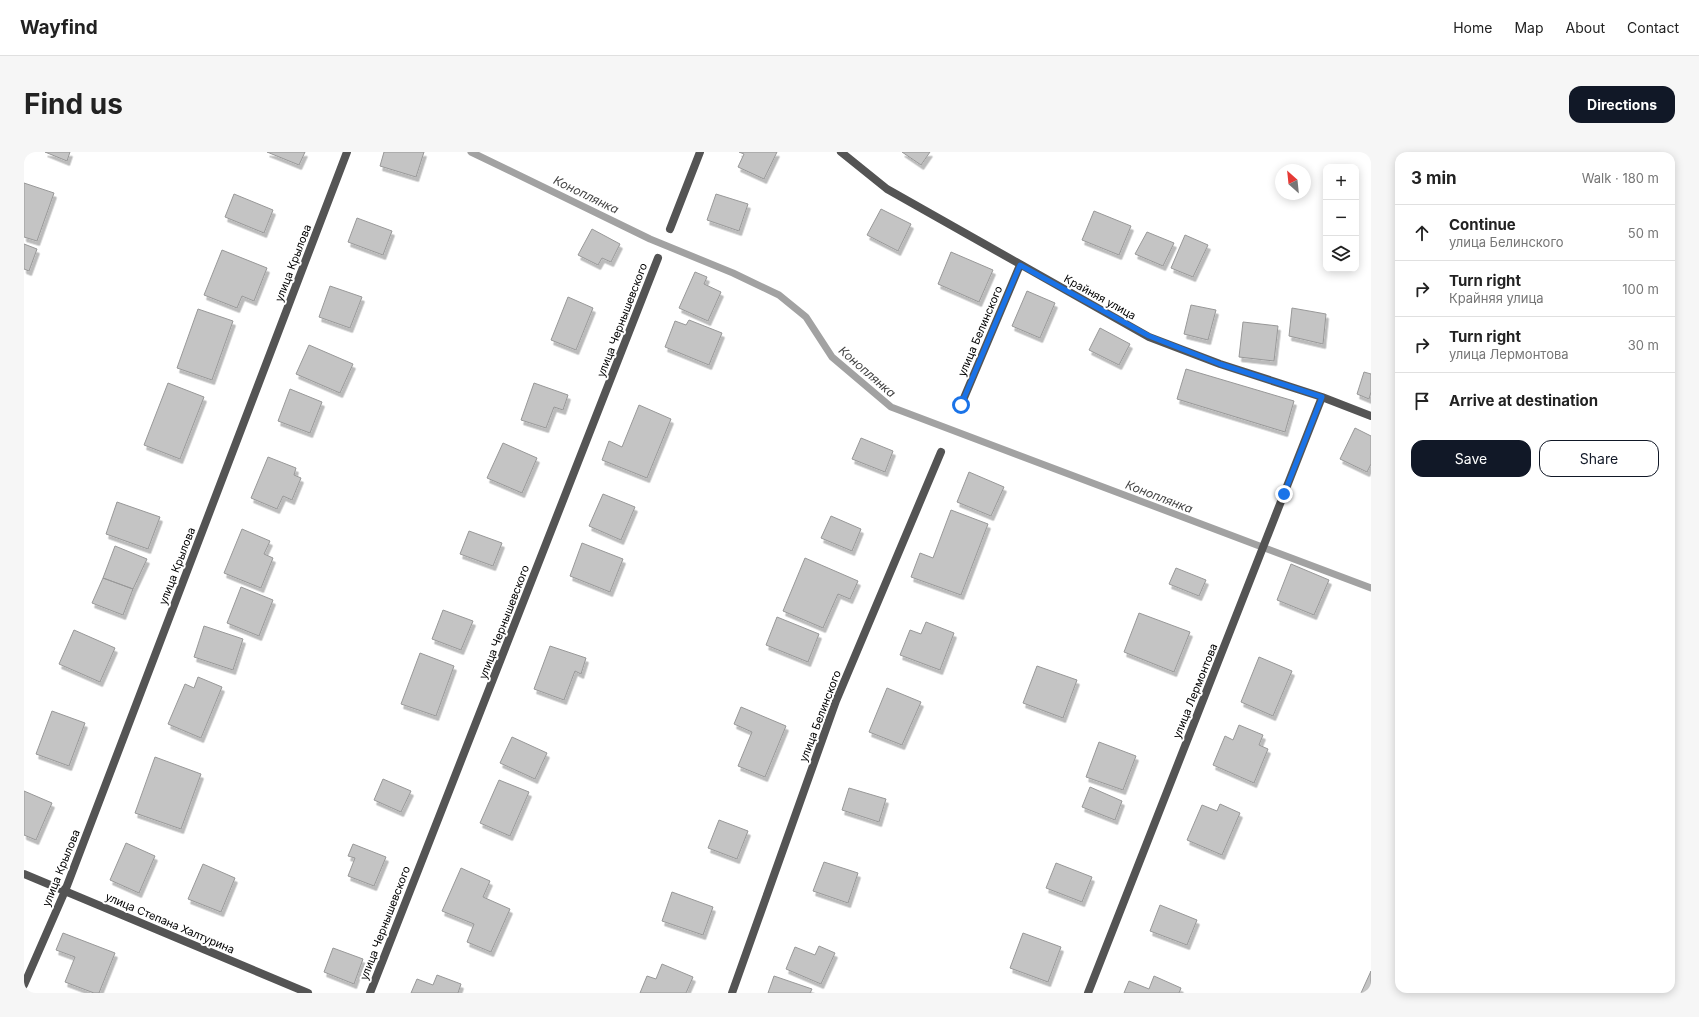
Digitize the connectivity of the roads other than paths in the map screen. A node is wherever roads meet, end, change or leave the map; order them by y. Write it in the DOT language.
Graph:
graph roads {
  1 [pos="347,152"];
  2 [pos="700,152"];
  3 [pos="841,152"];
  4 [pos="670,229"];
  5 [pos="658,258"];
  6 [pos="1020,265"];
  7 [pos="1322,397"];
  8 [pos="961,405"];
  9 [pos="1371,416"];
  10 [pos="941,452"];
  11 [pos="24,874"];
  12 [pos="65,891"];
  13 [pos="24,986"];
  14 [pos="308,993"];
  15 [pos="370,993"];
  16 [pos="732,993"];
  17 [pos="1088,993"];
  1 -- 12 [label="street, улица Крылова"];
  2 -- 4 [label="street"];
  3 -- 6 [label="street, Крайняя улица"];
  5 -- 15 [label="street, улица Чернышевского"];
  6 -- 7 [label="street, Крайняя улица"];
  6 -- 8 [label="street, улица Белинского"];
  7 -- 9 [label="street, Крайняя улица"];
  7 -- 17 [label="street, улица Лермонтова"];
  10 -- 16 [label="street, улица Белинского"];
  11 -- 12 [label="street, улица Степана Халтурина"];
  12 -- 13 [label="street, улица Крылова"];
  12 -- 14 [label="street, улица Степана Халтурина"];
}
